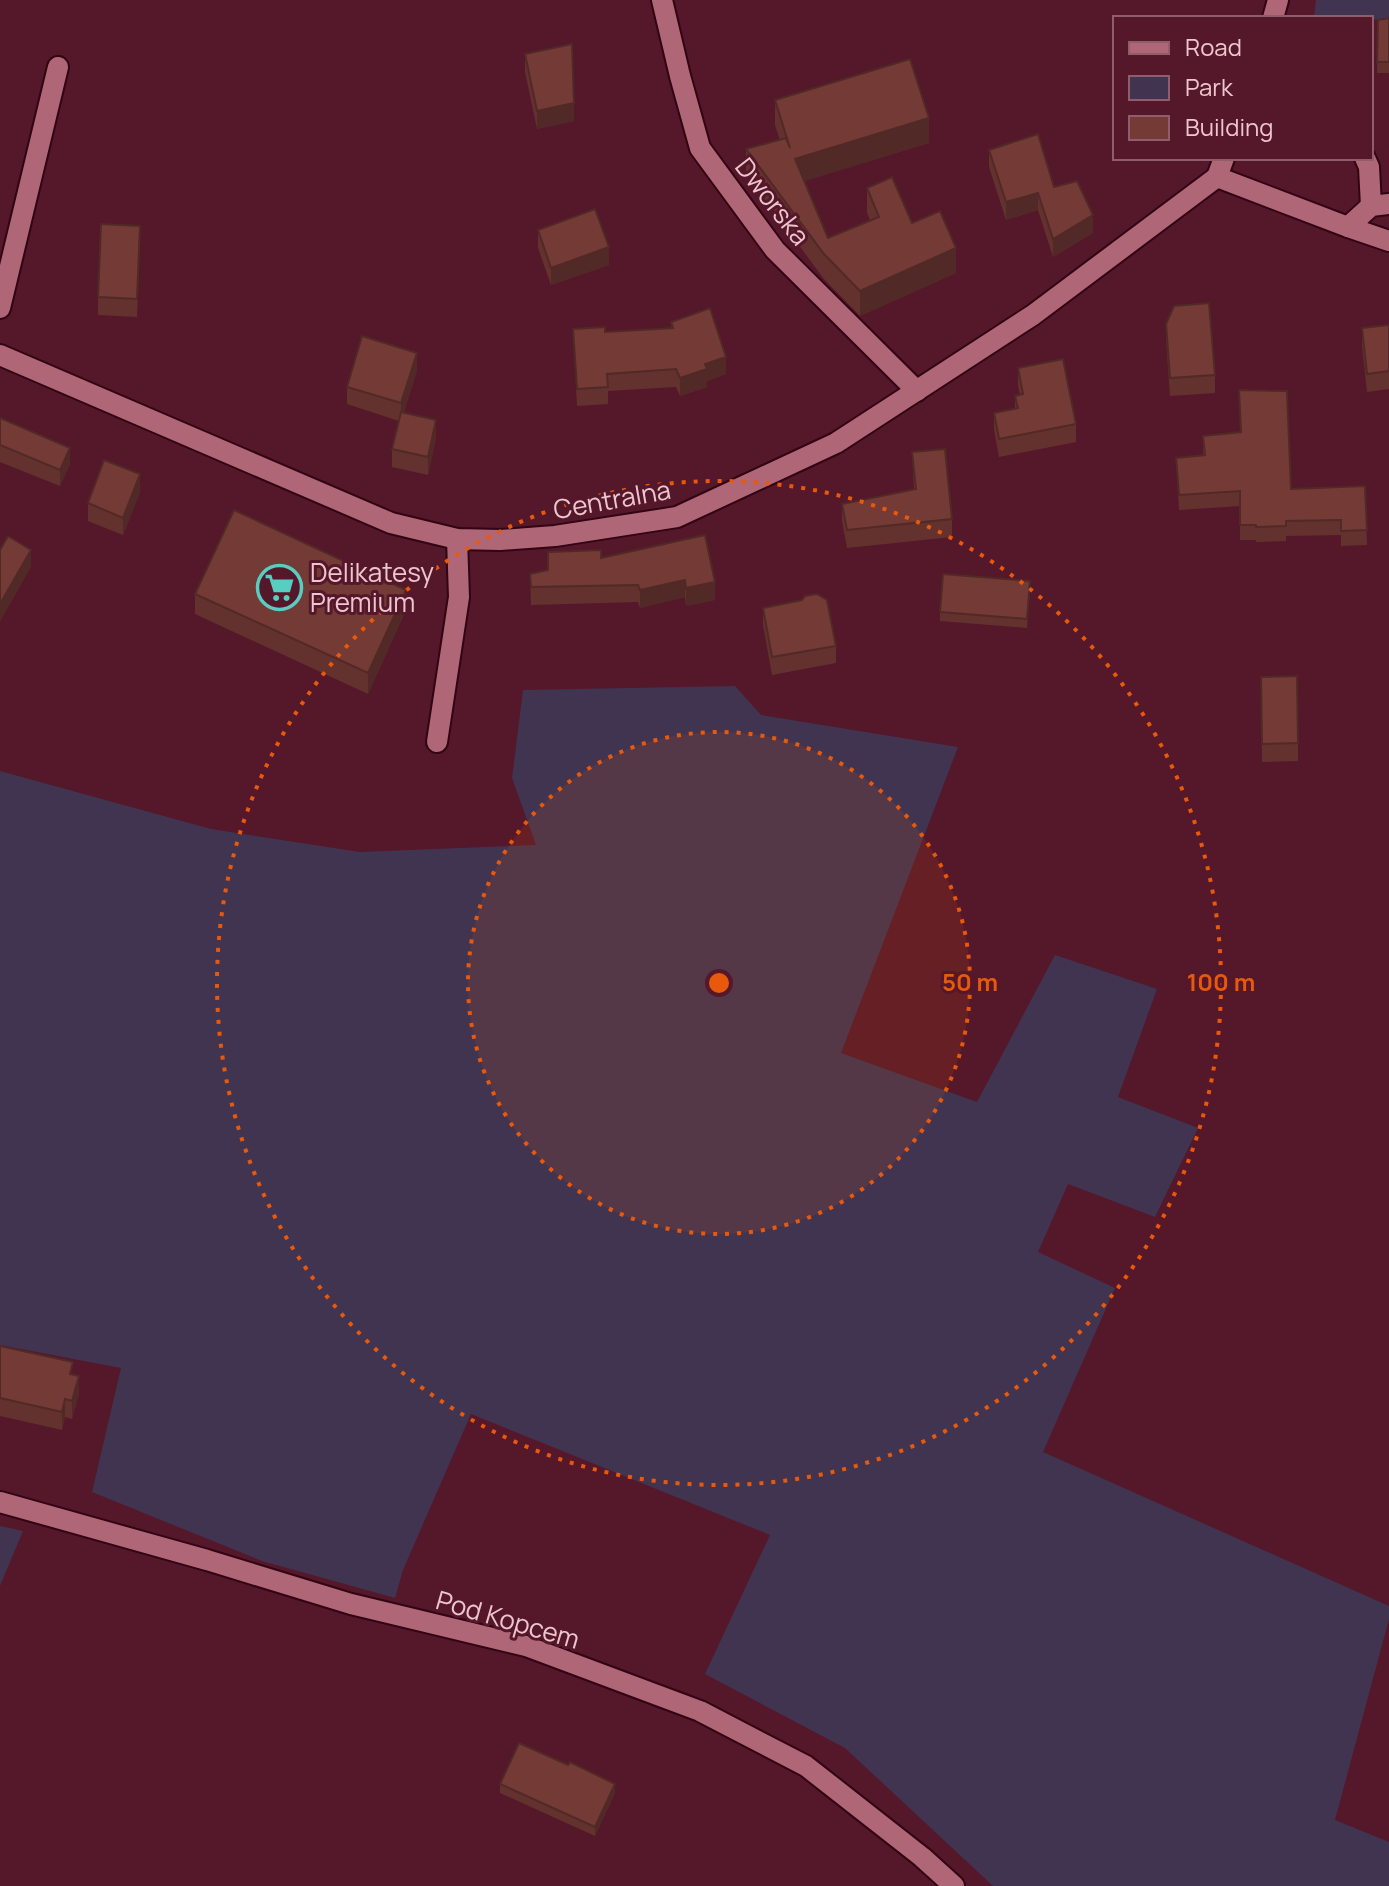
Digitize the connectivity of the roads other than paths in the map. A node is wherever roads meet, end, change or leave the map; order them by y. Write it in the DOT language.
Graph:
graph roads {
  1 [pos="662,0"];
  2 [pos="58,67"];
  3 [pos="1366,160"];
  4 [pos="1221,168"];
  5 [pos="1380,205"];
  6 [pos="1348,227"];
  7 [pos="1389,241"];
  8 [pos="0,308"];
  9 [pos="0,355"];
  10 [pos="917,391"];
  11 [pos="457,539"];
  12 [pos="437,742"];
  13 [pos="0,1502"];
  14 [pos="954,1886"];
  1 -- 10 [label="street, Dworska"];
  2 -- 8 [label="street"];
  3 -- 5 [label="street"];
  4 -- 6 [label="street"];
  4 -- 10 [label="street, Centralna"];
  5 -- 6 [label="street"];
  6 -- 7 [label="street"];
  9 -- 11 [label="street, Centralna"];
  10 -- 11 [label="street, Centralna"];
  11 -- 12 [label="street"];
  13 -- 14 [label="street, Pod Kopcem"];
}
